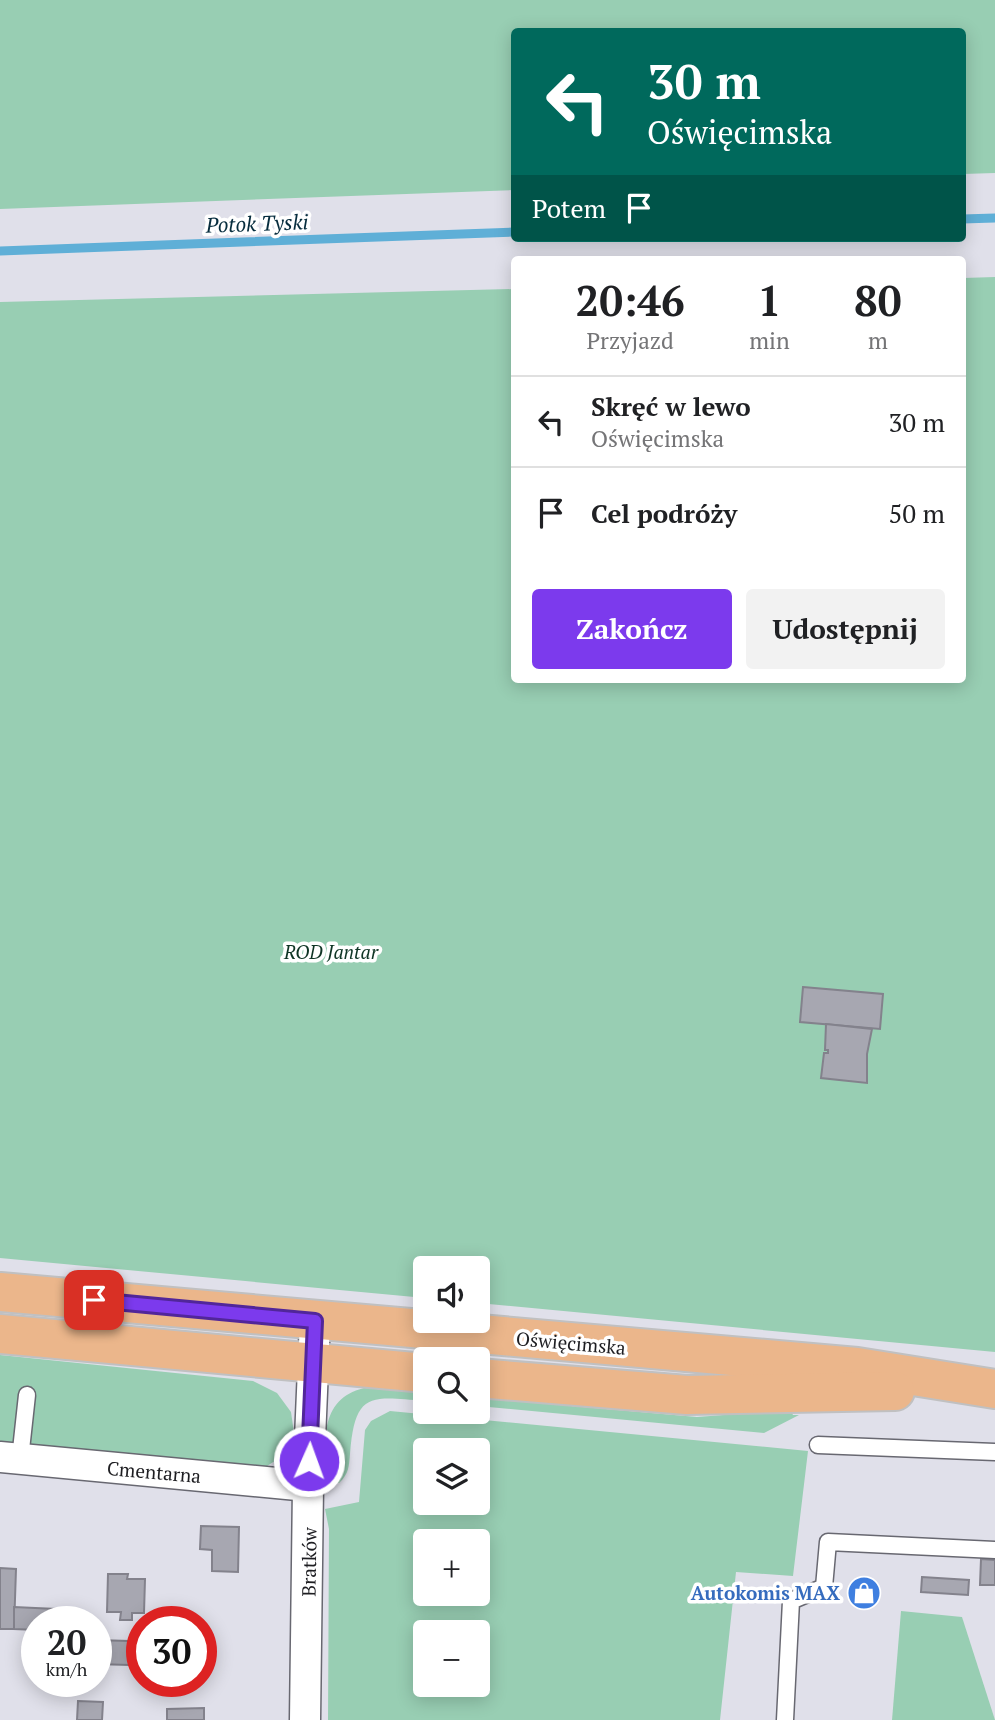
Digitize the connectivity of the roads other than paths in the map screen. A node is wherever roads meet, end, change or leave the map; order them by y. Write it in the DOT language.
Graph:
graph roads {
  1 [pos="0,1292"];
  2 [pos="315,1321"];
  3 [pos="0,1334"];
  4 [pos="312,1363"];
  5 [pos="413,1372"];
  6 [pos="490,1379"];
  7 [pos="984,1388"];
  8 [pos="27,1395"];
  9 [pos="818,1444"];
  10 [pos="995,1452"];
  11 [pos="10,1458"];
  12 [pos="308,1486"];
  13 [pos="995,1550"];
  14 [pos="306,1720"];
  15 [pos="785,1720"];
  1 -- 2 [label="main road, Oświęcimska"];
  2 -- 4 [label="street, Bratków"];
  2 -- 7 [label="main road, Oświęcimska"];
  3 -- 4 [label="main road"];
  4 -- 5 [label="main road"];
  4 -- 12 [label="street, Bratków"];
  6 -- 7 [label="main road, Oświęcimska"];
  8 -- 11 [label="lane"];
  9 -- 10 [label="lane"];
  11 -- 12 [label="street, Cmentarna"];
  12 -- 14 [label="street, Bratków"];
  13 -- 15 [label="lane"];
}
